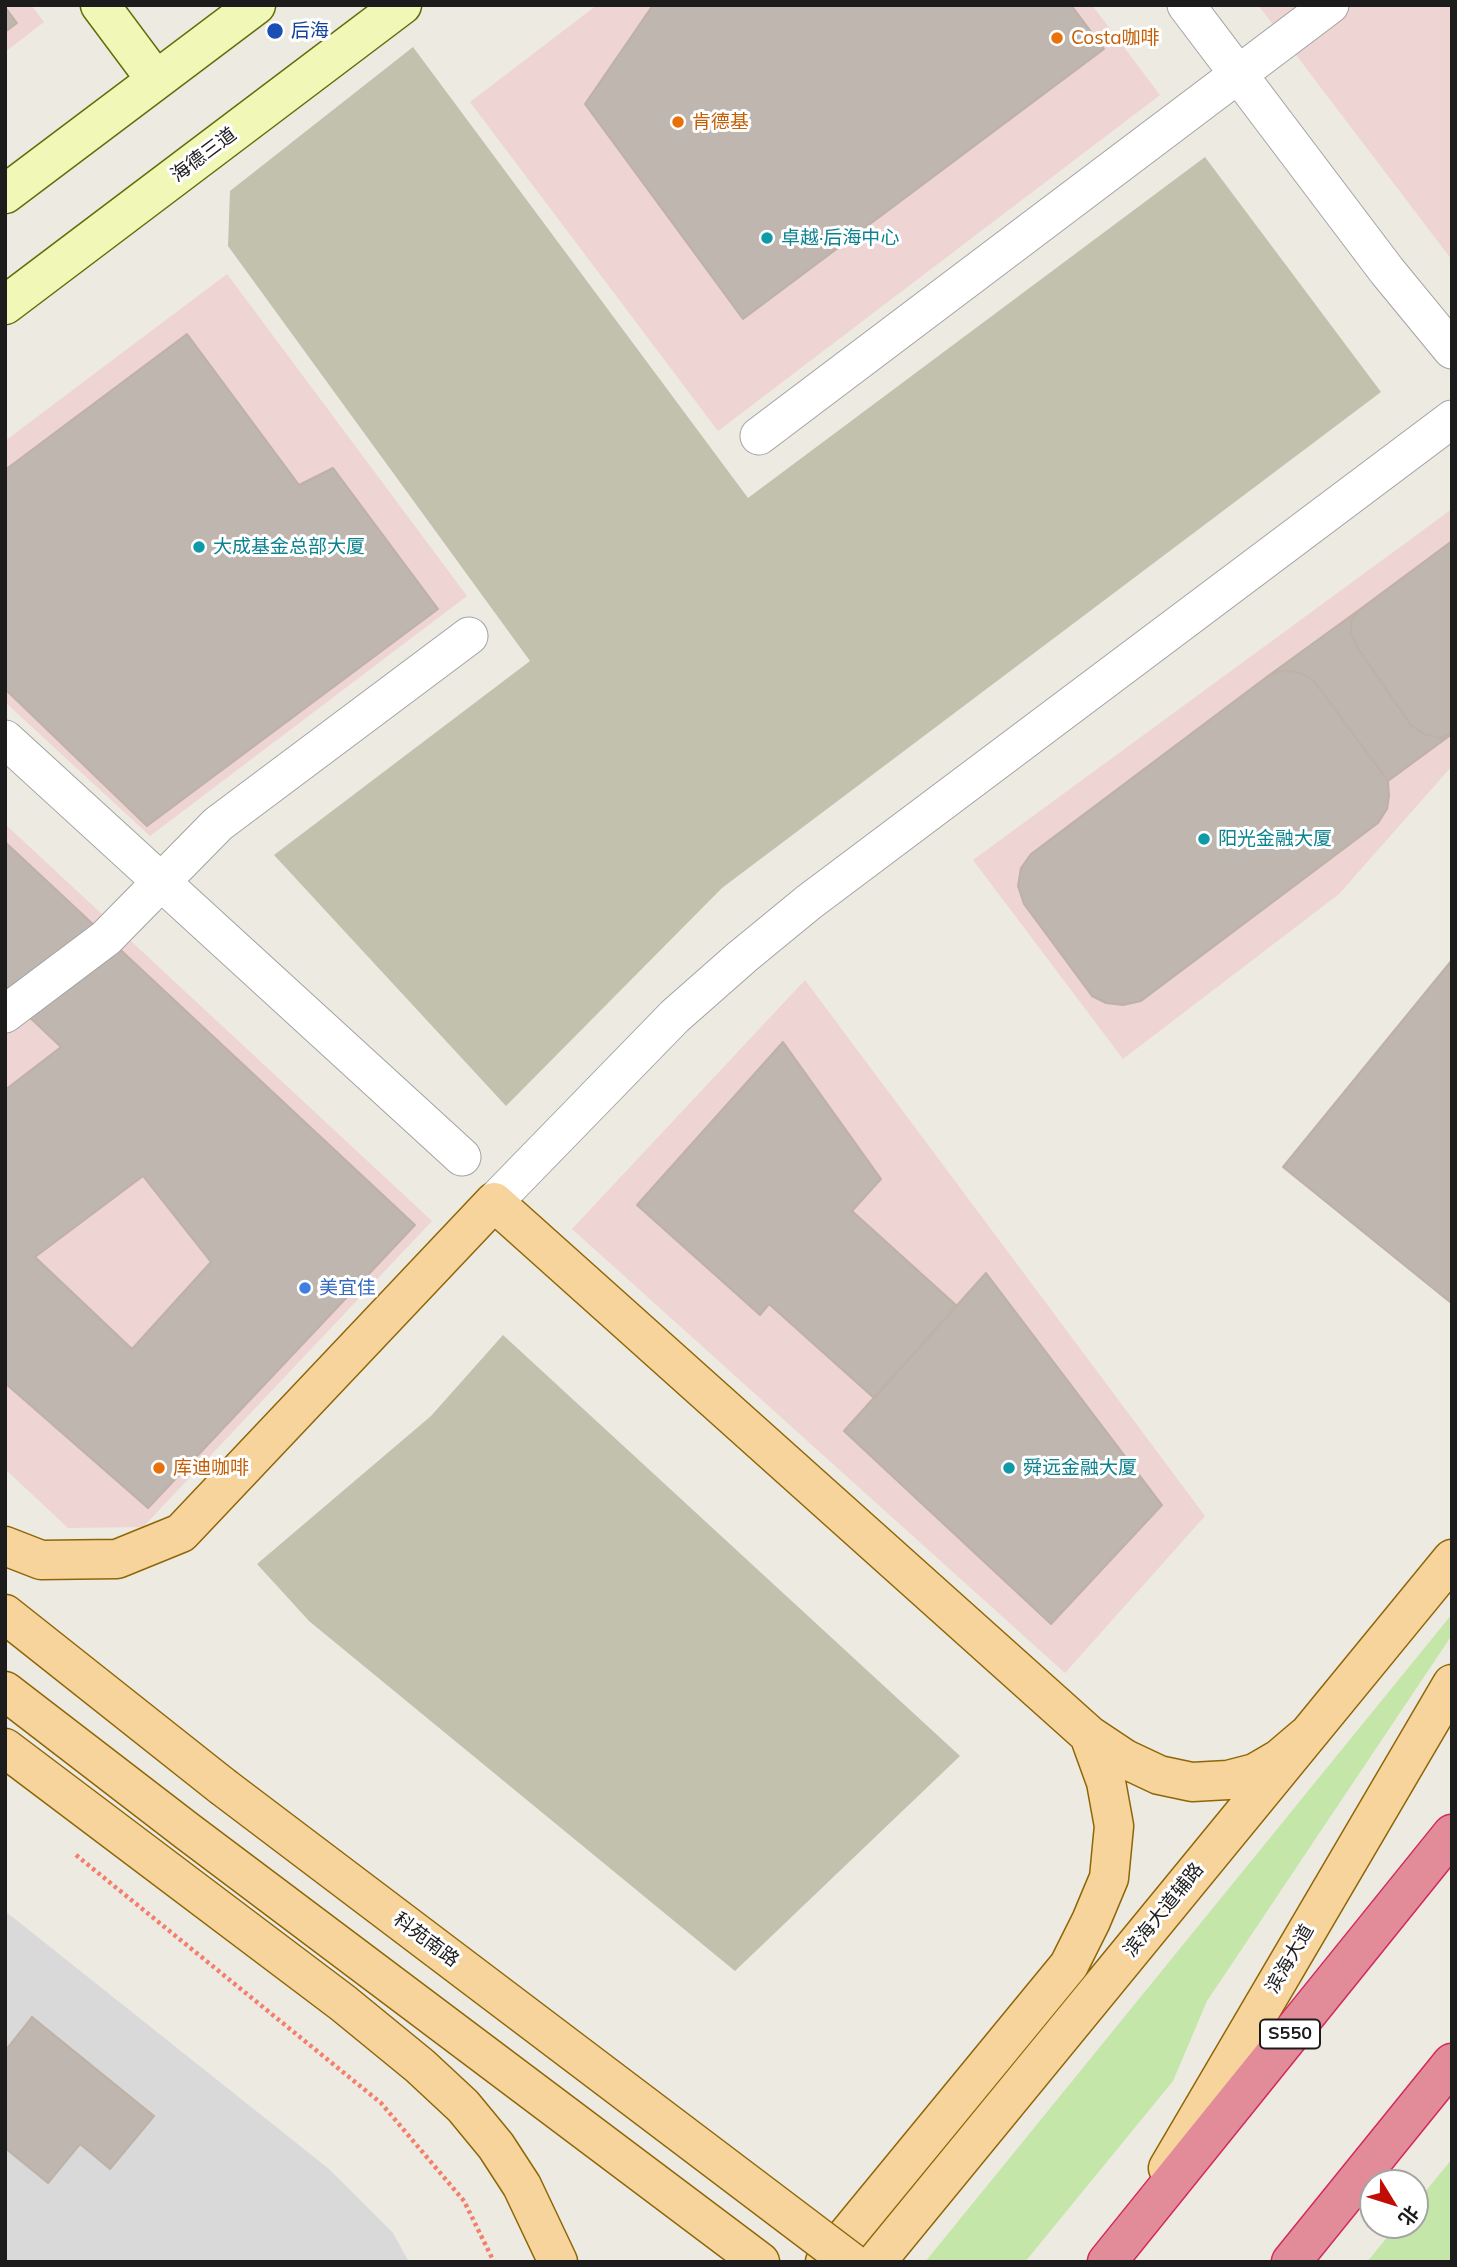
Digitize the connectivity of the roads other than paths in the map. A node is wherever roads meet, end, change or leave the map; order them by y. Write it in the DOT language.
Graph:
graph roads {
  1 [pos="100,5"];
  2 [pos="256,5"];
  3 [pos="402,5"];
  4 [pos="1186,5"];
  5 [pos="1330,5"];
  6 [pos="1238,74"];
  7 [pos="156,80"];
  8 [pos="5,194"];
  9 [pos="5,306"];
  10 [pos="1452,350"];
  11 [pos="1452,419"];
  12 [pos="759,436"];
  13 [pos="469,636"];
  14 [pos="5,739"];
  15 [pos="161,881"];
  16 [pos="5,1014"];
  17 [pos="462,1157"];
  18 [pos="494,1202"];
  19 [pos="5,1546"];
  20 [pos="1452,1559"];
  21 [pos="5,1614"];
  22 [pos="1452,1684"];
  23 [pos="5,1690"];
  24 [pos="1089,1735"];
  25 [pos="1306,1736"];
  26 [pos="5,1748"];
  27 [pos="1452,1834"];
  28 [pos="1452,2063"];
  29 [pos="1118,2248"];
  30 [pos="556,2254"];
  31 [pos="760,2262"];
  32 [pos="825,2262"];
  33 [pos="851,2262"];
  34 [pos="876,2262"];
  35 [pos="1291,2262"];
  1 -- 7 [label="main road"];
  2 -- 7 [label="main road"];
  3 -- 9 [label="main road, 海德三道"];
  4 -- 6 [label="street"];
  5 -- 6 [label="street"];
  6 -- 10 [label="street"];
  6 -- 12 [label="street"];
  7 -- 8 [label="main road"];
  11 -- 18 [label="street"];
  13 -- 15 [label="street"];
  14 -- 15 [label="street"];
  15 -- 16 [label="street"];
  15 -- 17 [label="street"];
  18 -- 19 [label="main road"];
  18 -- 24 [label="main road"];
  20 -- 25 [label="main road, 滨海大道辅路"];
  21 -- 33 [label="main road, 科苑南路, bridge"];
  22 -- 29 [label="main road, 滨海大道"];
  23 -- 31 [label="main road"];
  24 -- 25 [label="main road"];
  24 -- 32 [label="main road"];
  25 -- 34 [label="main road, 滨海大道辅路"];
  26 -- 30 [label="main road"];
  27 -- 29 [label="highway, 滨海大道 / S550"];
  28 -- 35 [label="highway"];
}
